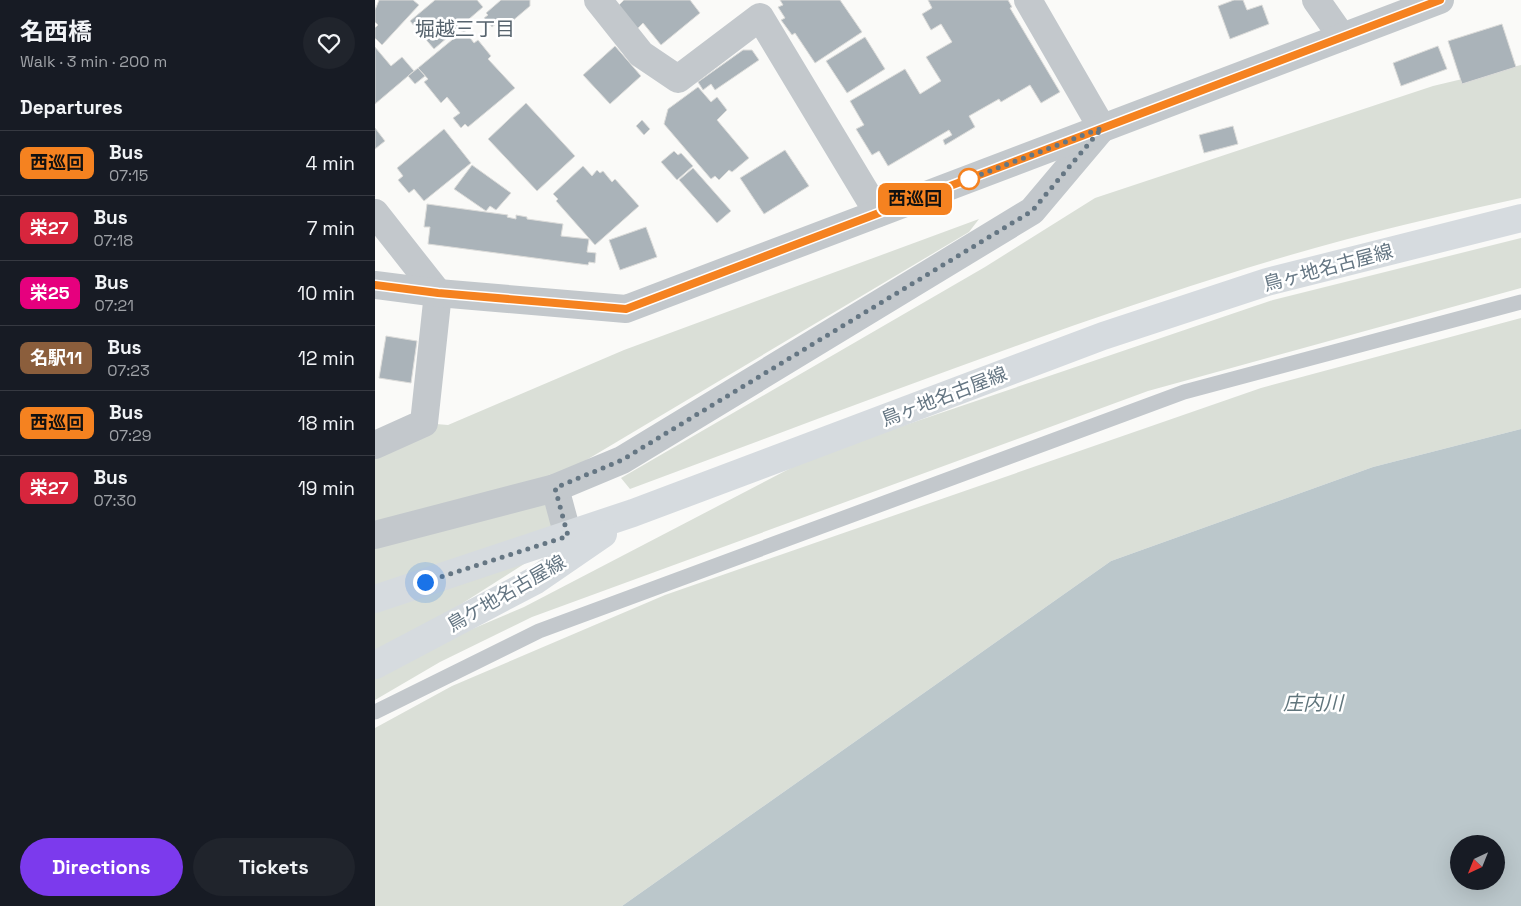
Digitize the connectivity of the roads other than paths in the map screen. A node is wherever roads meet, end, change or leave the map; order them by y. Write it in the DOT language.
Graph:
graph roads {
  1 [pos="598,0"];
  2 [pos="1028,0"];
  3 [pos="1316,0"];
  4 [pos="1439,0"];
  5 [pos="762,8"];
  6 [pos="1342,37"];
  7 [pos="1102,128"];
  8 [pos="375,213"];
  9 [pos="878,213"];
  10 [pos="1521,218"];
  11 [pos="375,285"];
  12 [pos="438,293"];
  13 [pos="1521,302"];
  14 [pos="375,445"];
  15 [pos="555,488"];
  16 [pos="633,513"];
  17 [pos="375,535"];
  18 [pos="568,536"];
  19 [pos="375,599"];
  20 [pos="375,665"];
  21 [pos="375,712"];
  1 -- 5 [label="street"];
  2 -- 7 [label="street"];
  3 -- 6 [label="street"];
  4 -- 6 [label="street"];
  5 -- 9 [label="street"];
  6 -- 7 [label="street"];
  7 -- 9 [label="street"];
  7 -- 15 [label="street"];
  8 -- 12 [label="street"];
  9 -- 12 [label="street"];
  10 -- 16 [label="main road, 鳥ヶ地名古屋線"];
  11 -- 12 [label="street"];
  12 -- 14 [label="street"];
  13 -- 21 [label="lane"];
  15 -- 17 [label="street"];
  15 -- 18 [label="street"];
  16 -- 18 [label="main road, 鳥ヶ地名古屋線"];
  16 -- 20 [label="main road, 鳥ケ地名古屋線"];
  18 -- 19 [label="main road, 鳥ヶ地名古屋線"];
}
